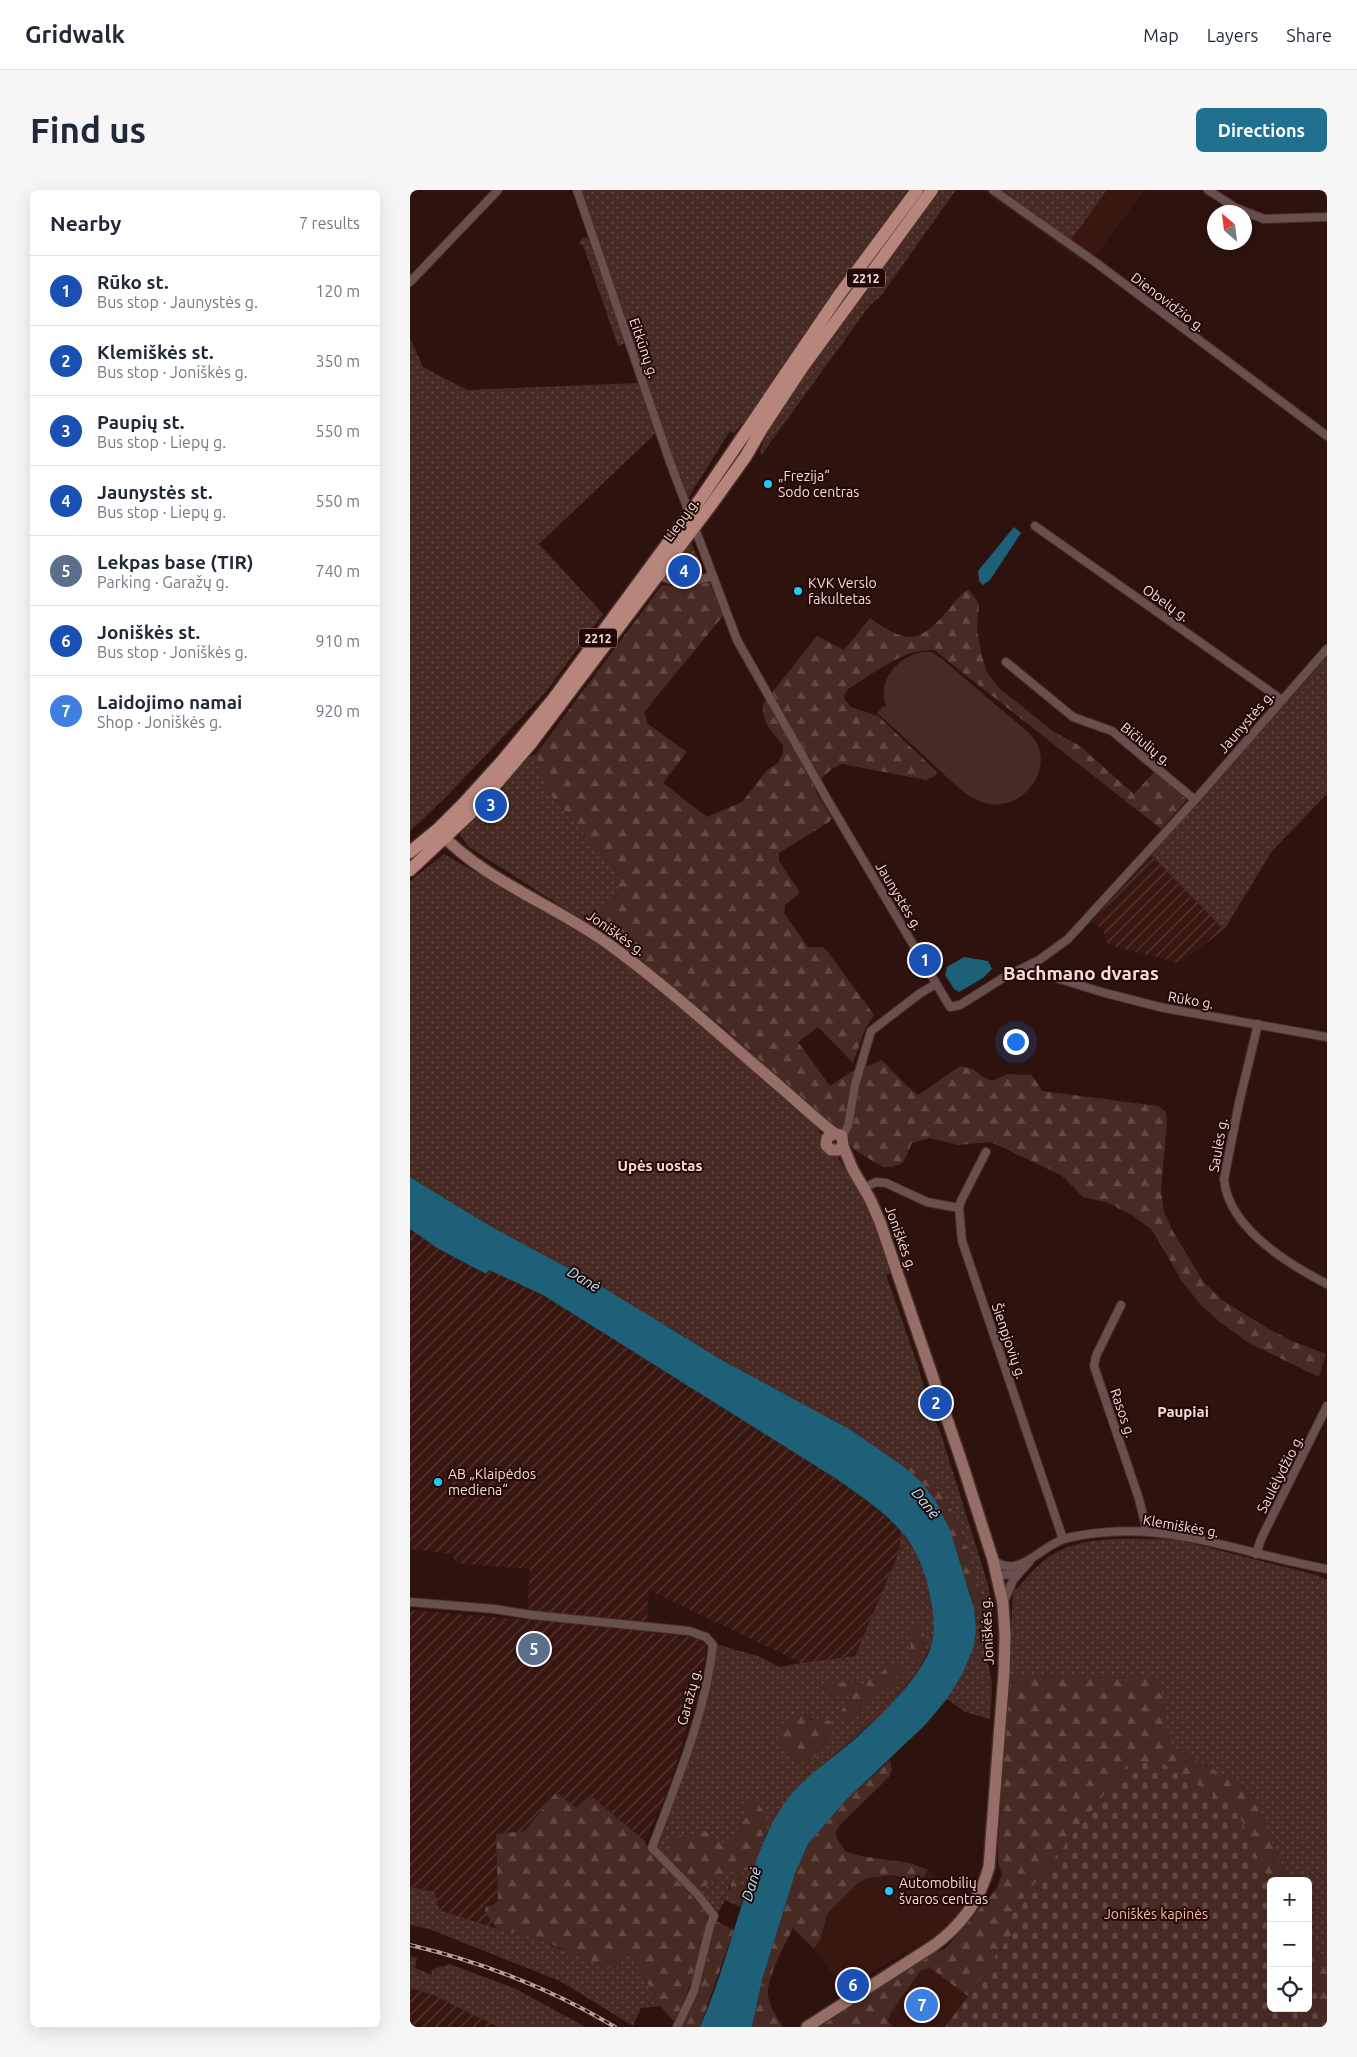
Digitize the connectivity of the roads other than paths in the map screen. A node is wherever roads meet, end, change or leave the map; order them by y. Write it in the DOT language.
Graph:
graph roads {
  1 [pos="498,190"];
  2 [pos="577,190"];
  3 [pos="917,190"];
  4 [pos="932,190"];
  5 [pos="992,190"];
  6 [pos="1208,190"];
  7 [pos="1327,217"];
  8 [pos="410,282"];
  9 [pos="1327,436"];
  10 [pos="689,514"];
  11 [pos="1035,526"];
  12 [pos="694,527"];
  13 [pos="659,575"];
  14 [pos="712,576"];
  15 [pos="1327,649"];
  16 [pos="1006,662"];
  17 [pos="1282,700"];
  18 [pos="1195,800"];
  19 [pos="441,834"];
  20 [pos="410,852"];
  21 [pos="410,870"];
  22 [pos="1024,968"];
  23 [pos="936,984"];
  24 [pos="1258,1024"];
  25 [pos="1327,1037"];
  26 [pos="836,1141"];
  27 [pos="986,1152"];
  28 [pos="864,1188"];
  29 [pos="959,1208"];
  30 [pos="1327,1284"];
  31 [pos="1121,1305"];
  32 [pos="1327,1406"];
  33 [pos="1147,1531"];
  34 [pos="1063,1540"];
  35 [pos="1256,1554"];
  36 [pos="1034,1557"];
  37 [pos="993,1560"];
  38 [pos="1009,1568"];
  39 [pos="1327,1569"];
  40 [pos="1018,1574"];
  41 [pos="997,1575"];
  42 [pos="410,1602"];
  43 [pos="1003,1604"];
  44 [pos="677,2027"];
  45 [pos="807,2027"];
  1 -- 8 [label="street"];
  2 -- 10 [label="street, Eitkūnų g."];
  3 -- 10 [label="main road, Liepų g. / 2212"];
  4 -- 12 [label="main road, Liepų g. / 2212"];
  5 -- 9 [label="street, Dienovidžio g."];
  6 -- 7 [label="street"];
  10 -- 12 [label="street, Jaunystės g."];
  10 -- 19 [label="main road, Liepų g. / 2212"];
  11 -- 17 [label="street, Obelų g."];
  12 -- 13 [label="main road, Liepų g. / 2212"];
  12 -- 14 [label="street, Jaunystės g."];
  13 -- 14 [label="street"];
  13 -- 19 [label="main road, Liepų g. / 2212"];
  14 -- 23 [label="street, Jaunystės g."];
  15 -- 17 [label="street, Jaunystės g."];
  16 -- 18 [label="street, Bičiulių g."];
  17 -- 18 [label="street, Jaunystės g."];
  18 -- 22 [label="street, Jaunystės g."];
  19 -- 20 [label="main road, Liepų g. / 2212"];
  19 -- 21 [label="main road, Liepų g. / 2212"];
  19 -- 26 [label="main road, Joniškės g."];
  22 -- 23 [label="street, Jaunystės g."];
  22 -- 24 [label="street, Rūko g."];
  23 -- 26 [label="street"];
  24 -- 25 [label="street, Rūko g."];
  24 -- 30 [label="street, Saulės g."];
  26 -- 28 [label="main road, Joniškės g."];
  27 -- 29 [label="street, Šienpjovių g."];
  28 -- 29 [label="street"];
  28 -- 37 [label="main road, Joniškės g."];
  29 -- 34 [label="street, Šienpjovių g."];
  31 -- 33 [label="street, Rasos g."];
  32 -- 35 [label="street, Saulėlydžio g."];
  33 -- 34 [label="street, Klemiškės g."];
  33 -- 35 [label="street, Klemiškės g."];
  34 -- 36 [label="street, Klemiškės g."];
  35 -- 39 [label="street, Klemiškės g."];
  36 -- 38 [label="street, Klemiškės g."];
  36 -- 40 [label="street, Klemiškės g."];
  37 -- 38 [label="street"];
  37 -- 41 [label="main road, Joniškės g."];
  38 -- 41 [label="street, Klemiškės g."];
  40 -- 41 [label="street"];
  40 -- 43 [label="street, Klemiškės g."];
  41 -- 43 [label="main road, Joniškės g."];
  42 -- 44 [label="street, Garažų g."];
  43 -- 45 [label="main road, Joniškės g."];
}
